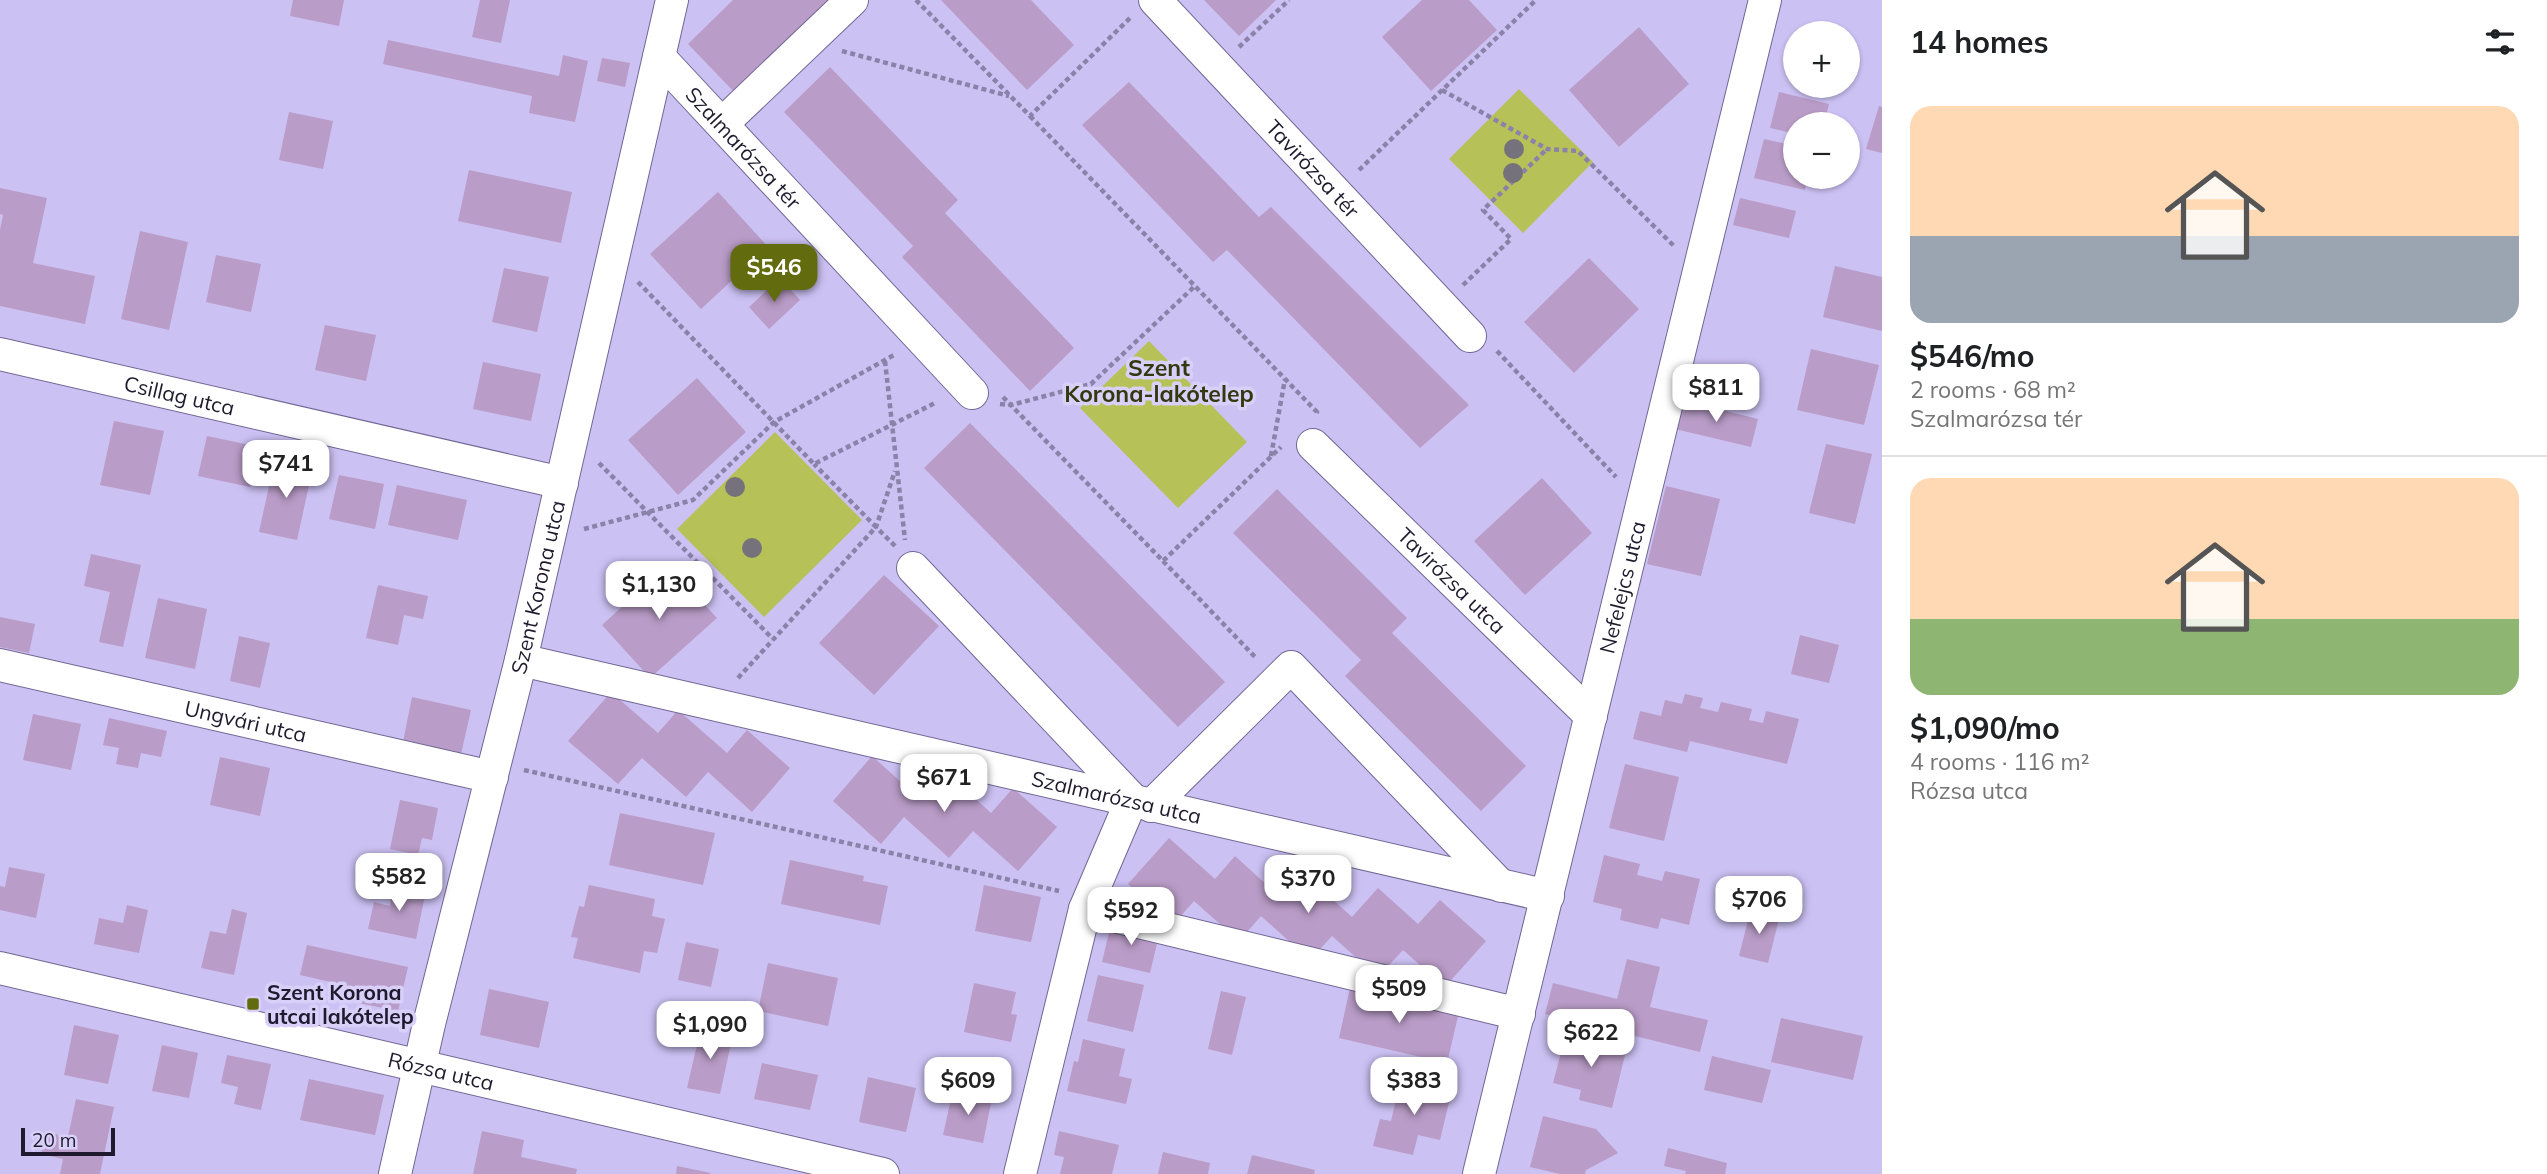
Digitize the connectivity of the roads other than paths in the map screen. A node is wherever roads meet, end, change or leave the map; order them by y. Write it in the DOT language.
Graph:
graph roads {
  1 [pos="672,0"];
  2 [pos="852,0"];
  3 [pos="1765,0"];
  4 [pos="1147,5"];
  5 [pos="659,57"];
  6 [pos="722,124"];
  7 [pos="1483,342"];
  8 [pos="0,354"];
  9 [pos="978,393"];
  10 [pos="1304,435"];
  11 [pos="562,483"];
  12 [pos="913,567"];
  13 [pos="521,660"];
  14 [pos="0,665"];
  15 [pos="1591,716"];
  16 [pos="493,770"];
  17 [pos="1142,802"];
  18 [pos="1502,886"];
  19 [pos="1548,896"];
  20 [pos="1088,904"];
  21 [pos="0,968"];
  22 [pos="1519,1014"];
  23 [pos="420,1067"];
  24 [pos="395,1174"];
  25 [pos="883,1174"];
  26 [pos="1020,1174"];
  27 [pos="1479,1174"];
  1 -- 5 [label="street, Szent Korona utca"];
  2 -- 6 [label="street"];
  3 -- 15 [label="street, Nefelejcs utca"];
  4 -- 7 [label="street, Tavirózsa tér"];
  5 -- 6 [label="street, Szalmarózsa tér"];
  5 -- 11 [label="street, Szent Korona utca"];
  6 -- 9 [label="street, Szalmarózsa tér"];
  8 -- 11 [label="street, Csillag utca"];
  10 -- 15 [label="street, Tavirózsa utca"];
  11 -- 13 [label="street, Szent Korona utca"];
  12 -- 17 [label="street"];
  13 -- 16 [label="street, Szent Korona utca"];
  13 -- 17 [label="street, Szalmarózsa utca"];
  14 -- 16 [label="street, Ungvári utca"];
  15 -- 19 [label="street, Nefelejcs utca"];
  16 -- 23 [label="street, Szent Korona utca"];
  17 -- 18 [label="street, Szalmarózsa utca"];
  17 -- 18 [label="street"];
  17 -- 20 [label="street"];
  18 -- 19 [label="street, Szalmarózsa utca"];
  19 -- 22 [label="street, Nefelejcs utca"];
  20 -- 22 [label="street"];
  20 -- 26 [label="street"];
  21 -- 23 [label="street, Rózsa utca"];
  22 -- 27 [label="street, Nefelejcs utca"];
  23 -- 24 [label="street, Szent Korona utca"];
  23 -- 25 [label="street, Rózsa utca"];
}
